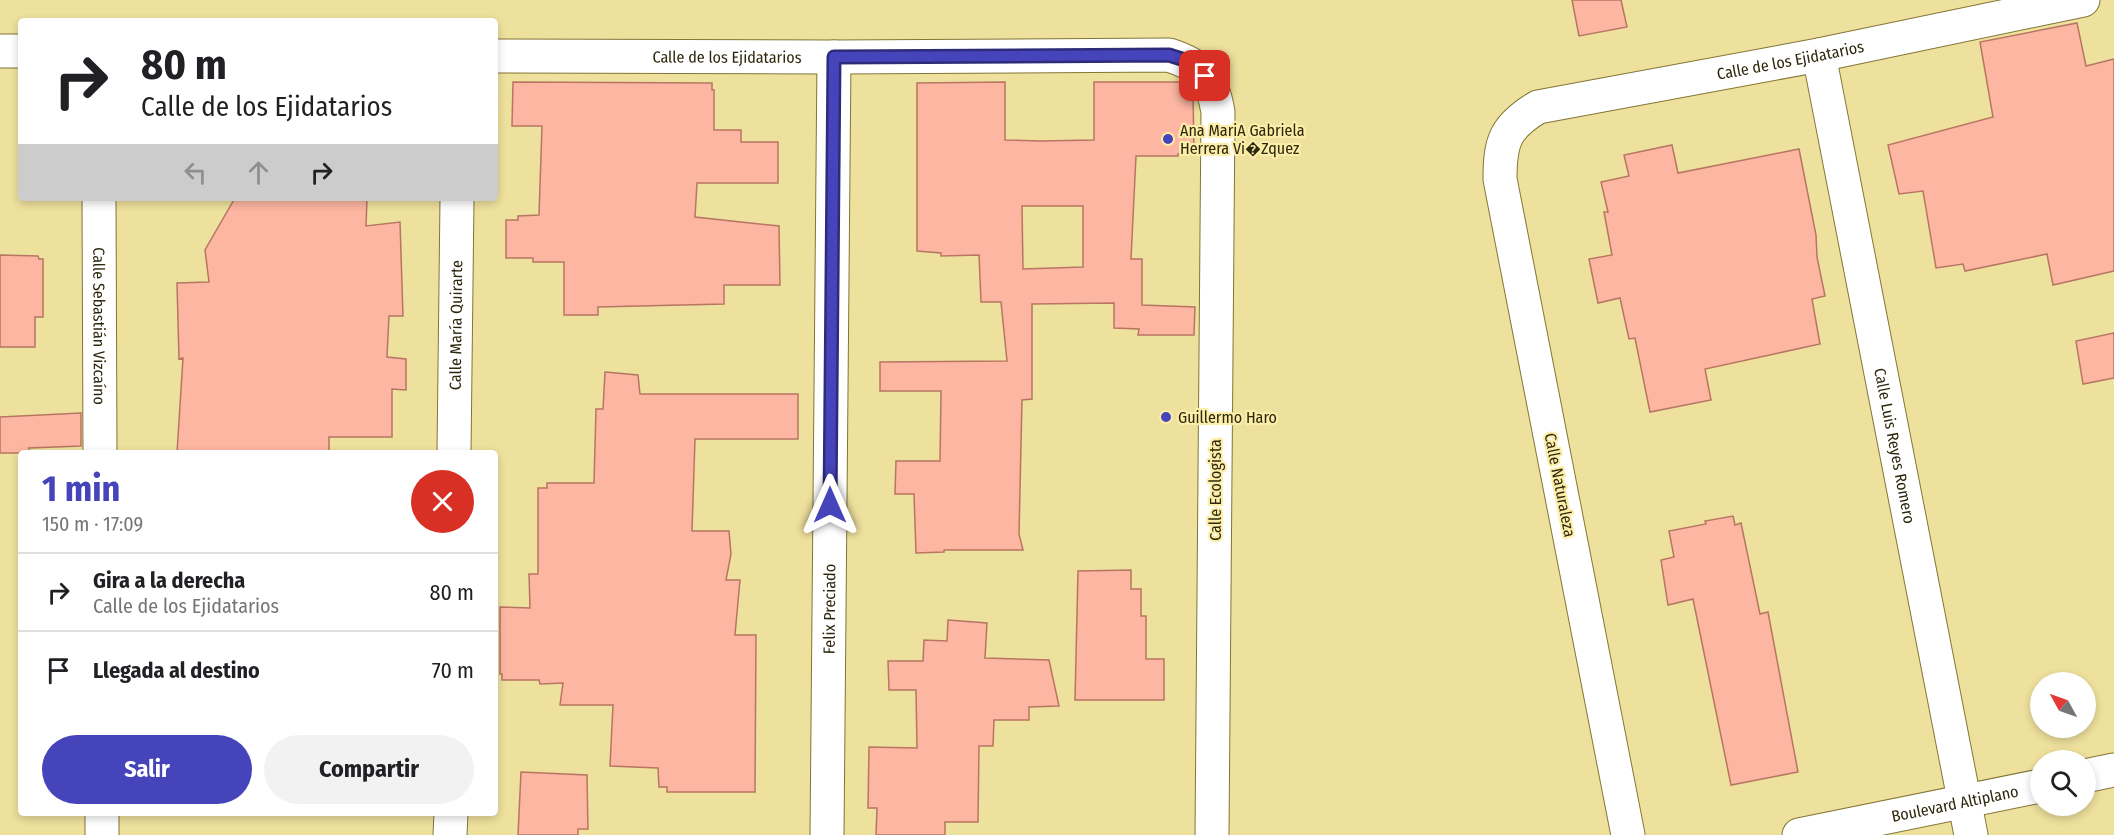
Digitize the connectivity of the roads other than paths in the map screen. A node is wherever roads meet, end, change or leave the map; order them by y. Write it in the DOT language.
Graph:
graph roads {
  1 [pos="2083,0"];
  2 [pos="0,51"];
  3 [pos="18,51"];
  4 [pos="1819,55"];
  5 [pos="498,56"];
  6 [pos="834,57"];
  7 [pos="1205,76"];
  8 [pos="1506,134"];
  9 [pos="99,201"];
  10 [pos="457,201"];
  11 [pos="100,450"];
  12 [pos="454,450"];
  13 [pos="2114,770"];
  14 [pos="2096,774"];
  15 [pos="2030,788"];
  16 [pos="1964,801"];
  17 [pos="102,816"];
  18 [pos="451,816"];
  19 [pos="102,835"];
  20 [pos="450,835"];
  21 [pos="827,835"];
  22 [pos="1212,835"];
  23 [pos="1628,835"];
  24 [pos="1798,835"];
  25 [pos="1971,835"];
  1 -- 4 [label="street, Calle de los Ejidatarios"];
  2 -- 3 [label="street"];
  4 -- 8 [label="street, Calle de los Ejidatarios"];
  4 -- 16 [label="street, Calle Luis Reyes Romero"];
  5 -- 6 [label="street, Calle de los Ejidatarios"];
  6 -- 7 [label="street, Calle de los Ejidatarios"];
  6 -- 21 [label="street, Felix Preciado"];
  7 -- 22 [label="street, Calle Ecologista"];
  8 -- 23 [label="street, Calle Naturaleza"];
  9 -- 11 [label="street, Calle Sebastián Vizcaíno"];
  10 -- 12 [label="street, Calle María Quirarte"];
  13 -- 14 [label="street"];
  15 -- 16 [label="street, Boulevard Altiplano"];
  16 -- 24 [label="street, Boulevard Altiplano"];
  16 -- 25 [label="street, Calle Luis Reyes Romero"];
  17 -- 19 [label="street"];
  18 -- 20 [label="street"];
}
